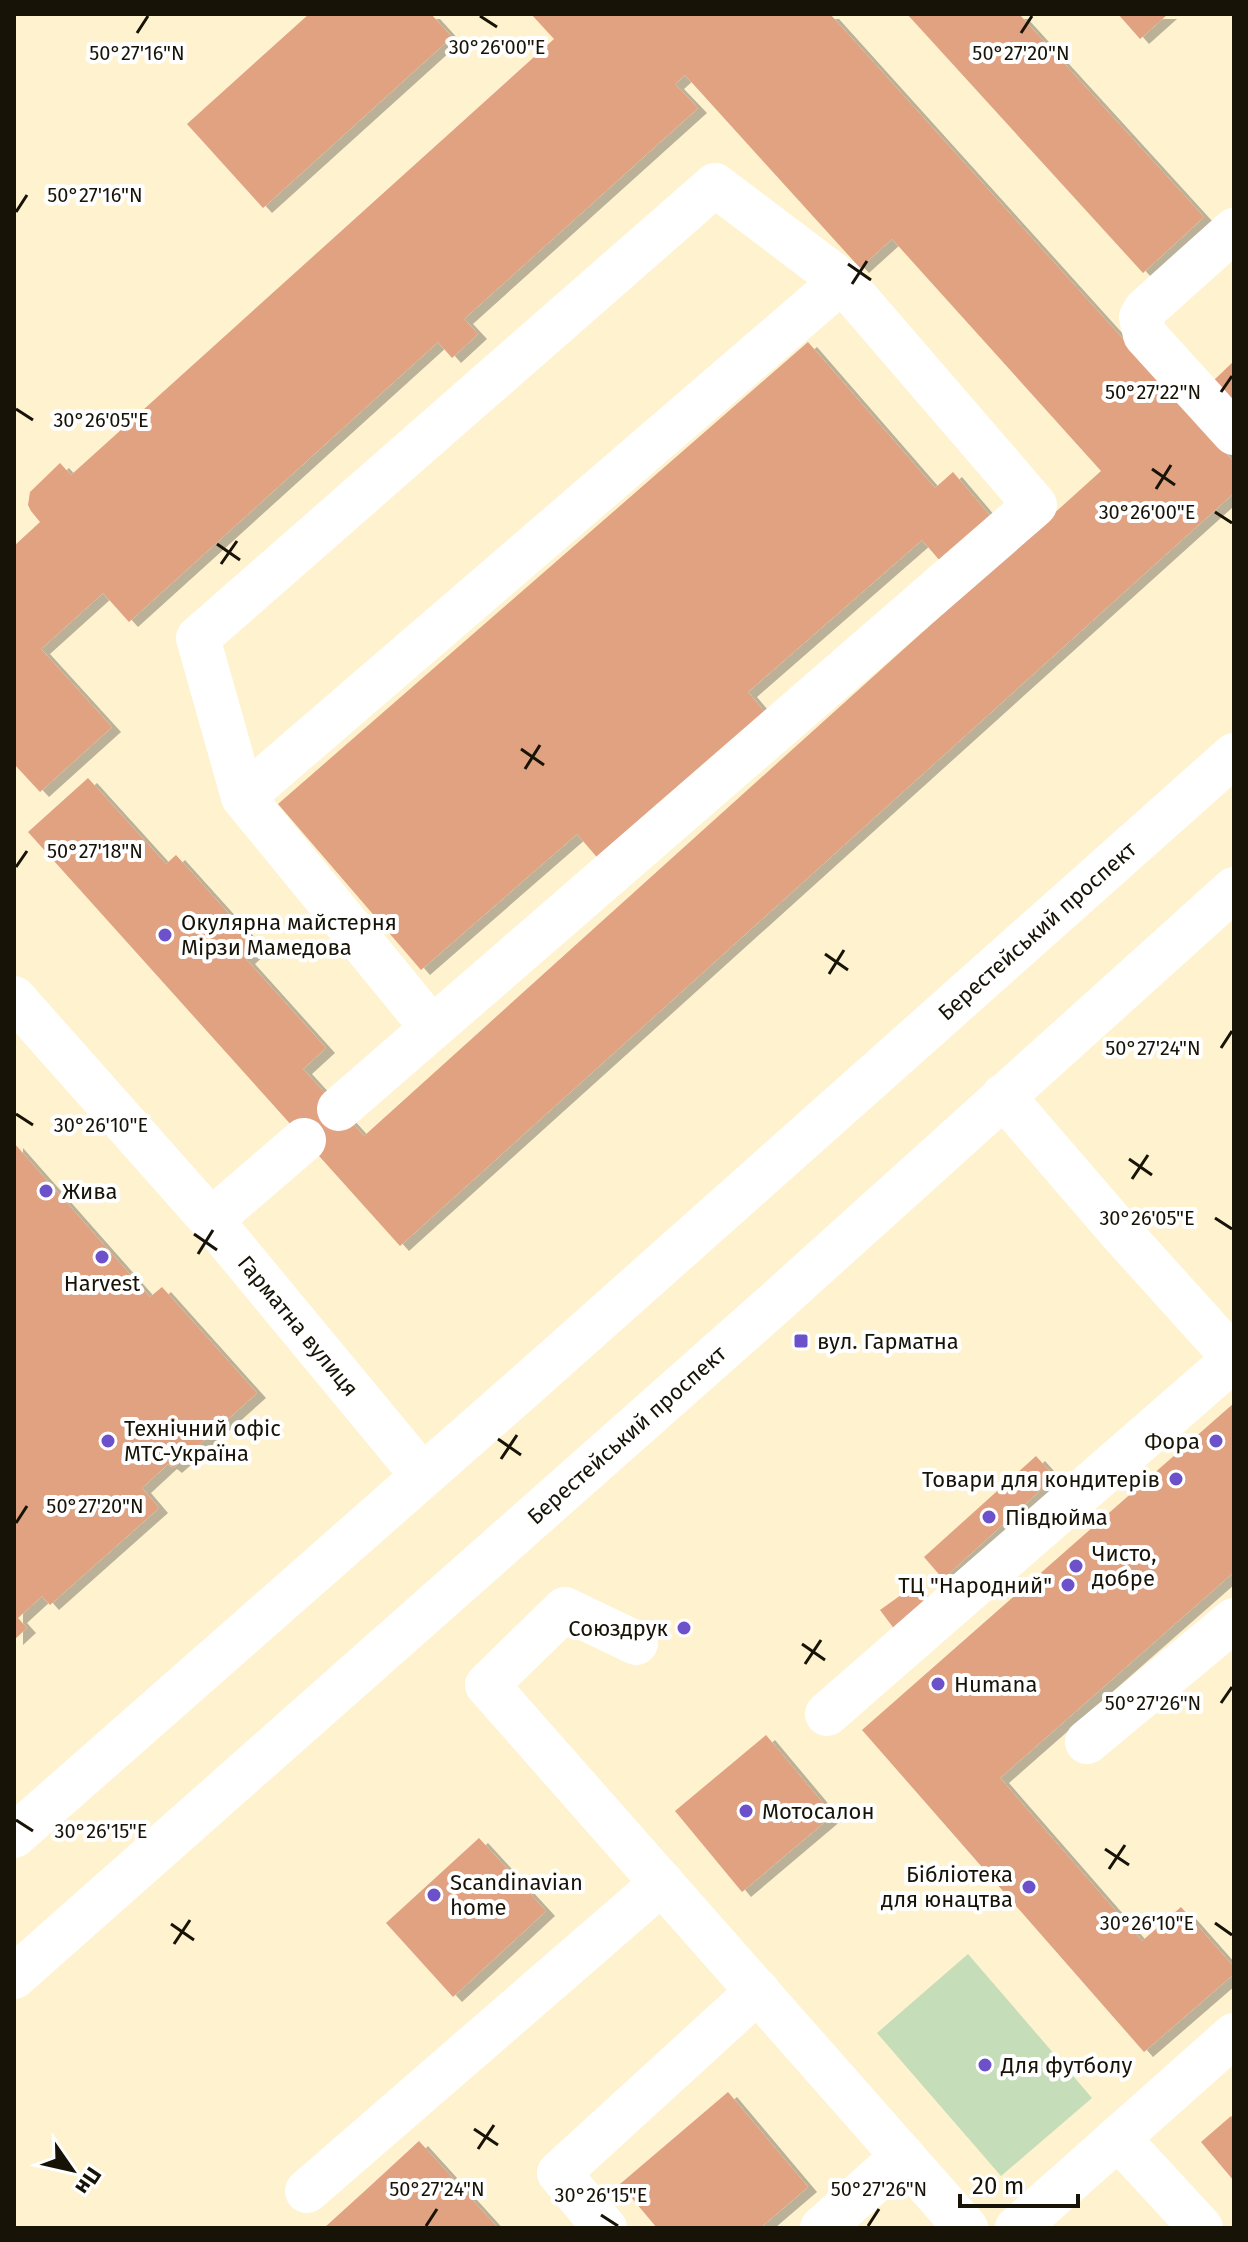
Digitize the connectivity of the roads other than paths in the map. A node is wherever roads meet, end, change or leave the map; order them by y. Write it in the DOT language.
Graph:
graph roads {
  1 [pos="1234,230"];
  2 [pos="842,281"];
  3 [pos="1234,433"];
  4 [pos="1234,755"];
  5 [pos="243,797"];
  6 [pos="1234,889"];
  7 [pos="14,998"];
  8 [pos="432,1028"];
  9 [pos="1003,1096"];
  10 [pos="339,1109"];
  11 [pos="304,1140"];
  12 [pos="211,1220"];
  13 [pos="1234,1358"];
  14 [pos="422,1475"];
  15 [pos="1234,1620"];
  16 [pos="636,1643"];
  17 [pos="827,1714"];
  18 [pos="1087,1742"];
  19 [pos="14,1836"];
  20 [pos="662,1883"];
  21 [pos="14,1977"];
  22 [pos="758,1991"];
  23 [pos="1234,2035"];
  24 [pos="1118,2138"];
  25 [pos="903,2156"];
  26 [pos="307,2191"];
  27 [pos="605,2228"];
  28 [pos="822,2228"];
  29 [pos="966,2228"];
  30 [pos="1017,2228"];
  31 [pos="1201,2228"];
  1 -- 3 [label="main road"];
  2 -- 5 [label="main road"];
  2 -- 5 [label="main road"];
  2 -- 8 [label="main road"];
  4 -- 14 [label="main road, Берестейський проспект"];
  5 -- 8 [label="main road"];
  6 -- 9 [label="main road, Берестейський проспект"];
  7 -- 12 [label="main road, Гарматна вулиця"];
  8 -- 10 [label="main road"];
  9 -- 13 [label="main road"];
  9 -- 21 [label="main road, Берестейський проспект"];
  11 -- 12 [label="main road"];
  12 -- 14 [label="main road, Гарматна вулиця"];
  13 -- 17 [label="main road"];
  14 -- 19 [label="main road, Берестейський проспект"];
  15 -- 18 [label="main road"];
  16 -- 20 [label="main road"];
  20 -- 22 [label="main road"];
  20 -- 26 [label="main road"];
  22 -- 25 [label="main road"];
  22 -- 27 [label="main road"];
  23 -- 24 [label="main road"];
  24 -- 30 [label="main road"];
  24 -- 31 [label="main road"];
  25 -- 28 [label="main road"];
  25 -- 29 [label="main road"];
}
